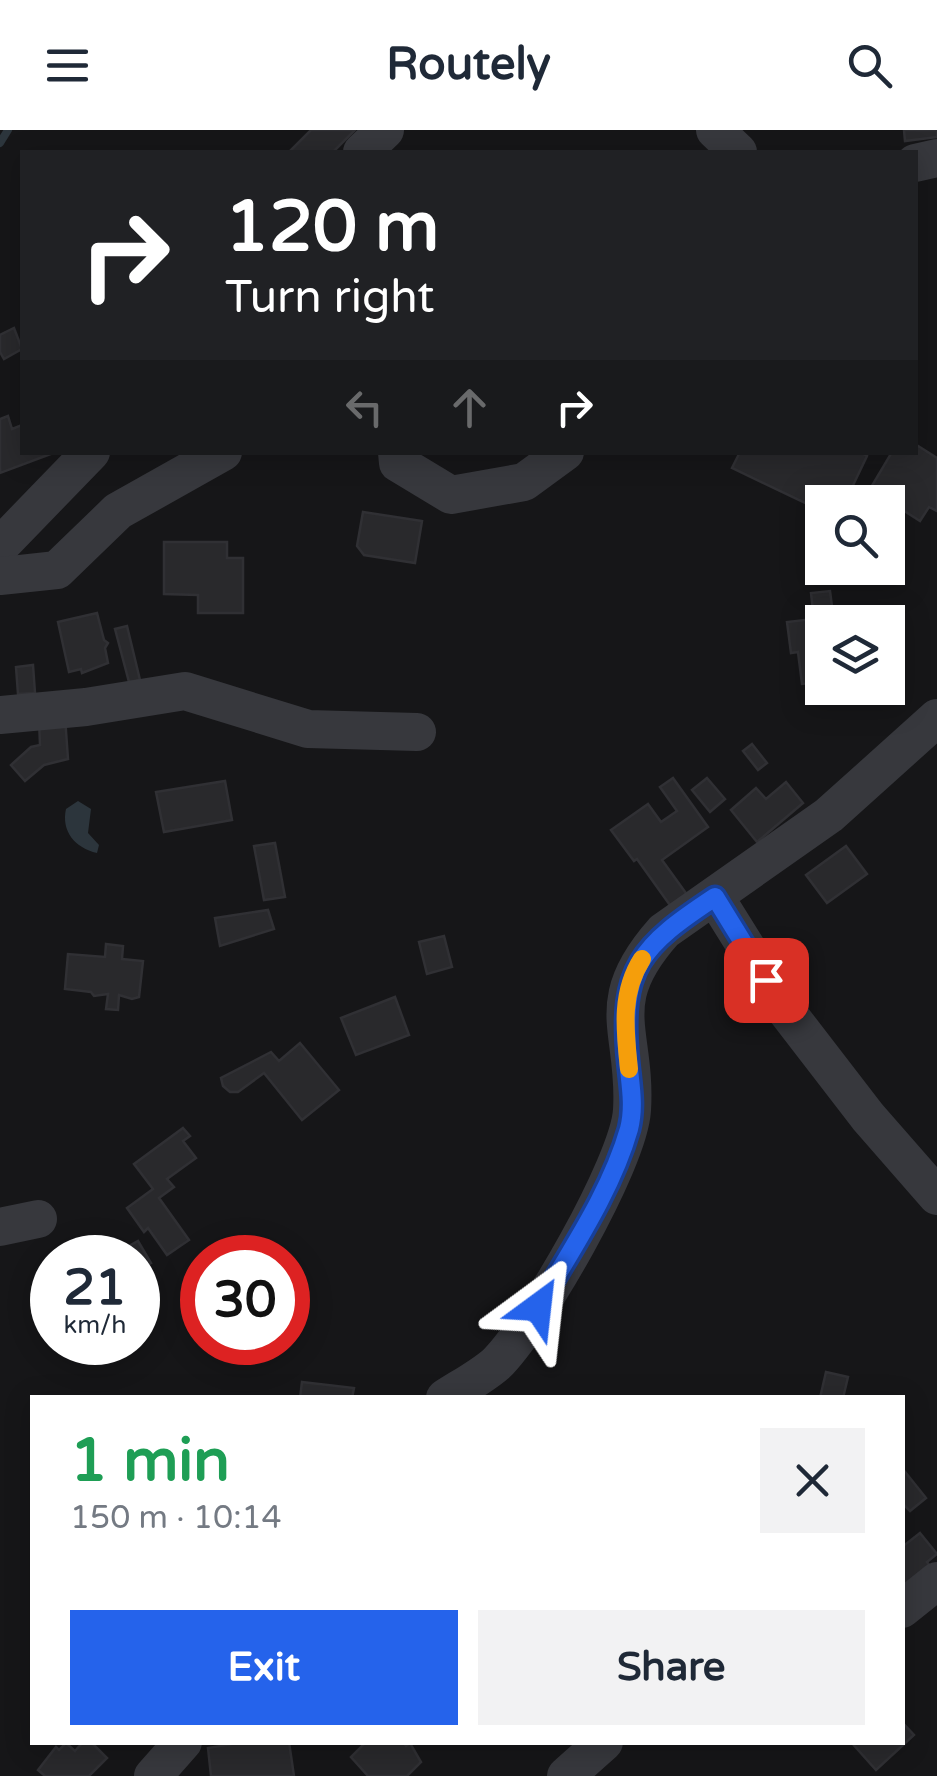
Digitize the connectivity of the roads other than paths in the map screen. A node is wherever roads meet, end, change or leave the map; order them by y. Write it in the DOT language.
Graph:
graph roads {
  1 [pos="385,130"];
  2 [pos="715,130"];
  3 [pos="364,150"];
  4 [pos="736,150"];
  5 [pos="88,455"];
  6 [pos="218,455"];
  7 [pos="397,455"];
  8 [pos="561,455"];
  9 [pos="0,546"];
  10 [pos="0,576"];
  11 [pos="0,715"];
  12 [pos="937,718"];
  13 [pos="417,732"];
  14 [pos="715,897"];
  15 [pos="937,1196"];
  16 [pos="38,1219"];
  17 [pos="0,1227"];
  18 [pos="450,1395"];
  19 [pos="937,1581"];
  20 [pos="905,1608"];
  21 [pos="180,1745"];
  22 [pos="601,1745"];
  23 [pos="152,1776"];
  24 [pos="566,1776"];
  1 -- 3 [label="street"];
  2 -- 4 [label="street"];
  5 -- 9 [label="street"];
  6 -- 10 [label="street"];
  7 -- 8 [label="street"];
  11 -- 13 [label="street"];
  12 -- 14 [label="street"];
  14 -- 15 [label="street"];
  14 -- 18 [label="street"];
  16 -- 17 [label="street"];
  19 -- 20 [label="street"];
  21 -- 23 [label="street"];
  22 -- 24 [label="street"];
}
